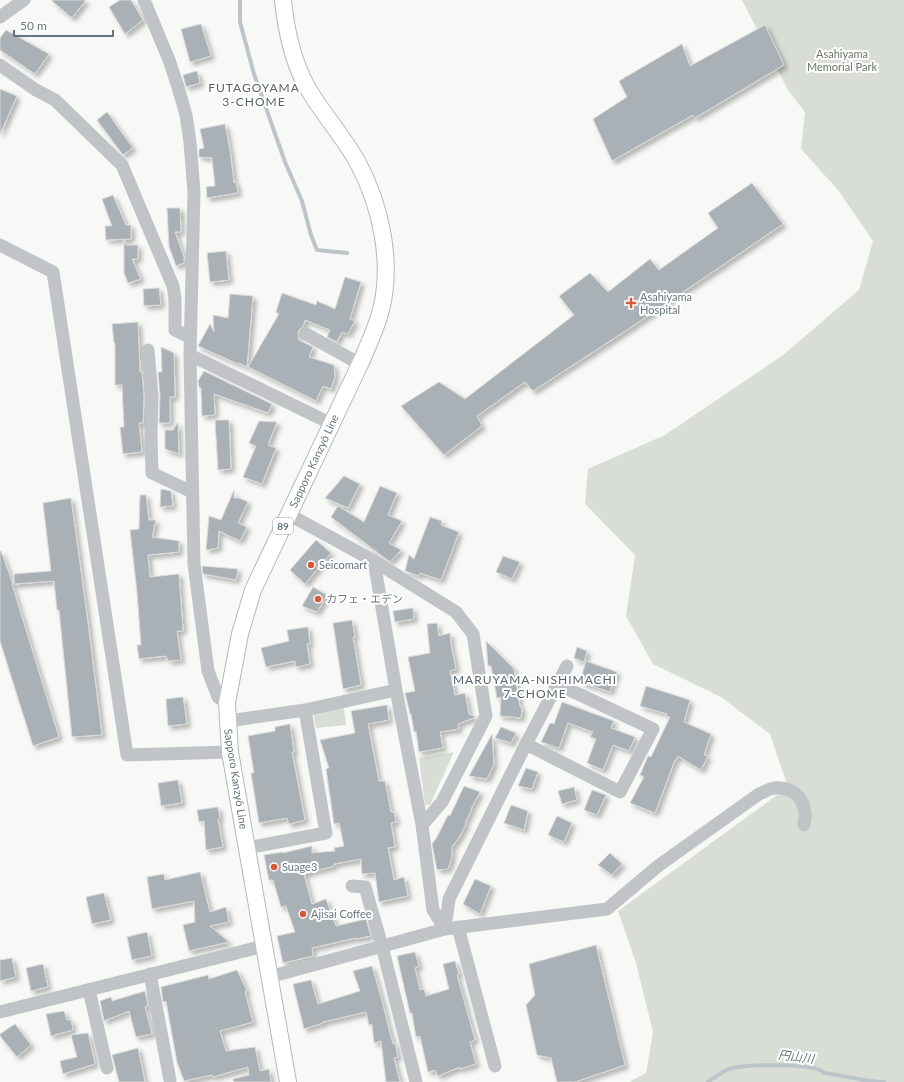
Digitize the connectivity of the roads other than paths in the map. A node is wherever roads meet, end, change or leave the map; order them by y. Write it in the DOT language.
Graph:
graph roads {
  1 [pos="24,0"];
  2 [pos="144,0"];
  3 [pos="283,0"];
  4 [pos="0,17"];
  5 [pos="0,65"];
  6 [pos="0,245"];
  7 [pos="306,334"];
  8 [pos="190,337"];
  9 [pos="148,350"];
  10 [pos="190,356"];
  11 [pos="360,364"];
  12 [pos="332,424"];
  13 [pos="192,492"];
  14 [pos="288,514"];
  15 [pos="374,561"];
  16 [pos="567,666"];
  17 [pos="557,684"];
  18 [pos="396,690"];
  19 [pos="227,703"];
  20 [pos="304,710"];
  21 [pos="228,721"];
  22 [pos="526,744"];
  23 [pos="230,752"];
  24 [pos="422,825"];
  25 [pos="804,825"];
  26 [pos="247,848"];
  27 [pos="352,886"];
  28 [pos="458,927"];
  29 [pos="445,929"];
  30 [pos="264,946"];
  31 [pos="382,946"];
  32 [pos="150,974"];
  33 [pos="270,977"];
  34 [pos="89,990"];
  35 [pos="0,1012"];
  36 [pos="495,1066"];
  37 [pos="107,1068"];
  38 [pos="170,1080"];
  39 [pos="288,1082"];
  40 [pos="416,1082"];
  1 -- 4 [label="street"];
  2 -- 8 [label="street"];
  3 -- 11 [label="main road, Sapporo Kanzyō Line / 89"];
  5 -- 8 [label="street"];
  6 -- 23 [label="street"];
  7 -- 11 [label="street"];
  8 -- 10 [label="street"];
  9 -- 13 [label="street"];
  10 -- 12 [label="street"];
  10 -- 13 [label="street"];
  11 -- 12 [label="main road, Sapporo Kanzyō Line / 89"];
  12 -- 14 [label="main road, Sapporo Kanzyō Line / 89"];
  13 -- 19 [label="street"];
  14 -- 15 [label="street"];
  14 -- 19 [label="main road, Sapporo Kanzyō Line / 89"];
  15 -- 18 [label="street"];
  15 -- 24 [label="street"];
  16 -- 17 [label="street"];
  17 -- 22 [label="street"];
  17 -- 22 [label="street"];
  18 -- 20 [label="street"];
  18 -- 24 [label="street"];
  19 -- 21 [label="main road, Sapporo Kanzyō Line / 89"];
  20 -- 21 [label="street"];
  20 -- 26 [label="street"];
  21 -- 23 [label="main road, Sapporo Kanzyō Line / 89"];
  22 -- 29 [label="street"];
  23 -- 26 [label="main road, Sapporo Kanzyō Line / 89"];
  24 -- 29 [label="street"];
  25 -- 28 [label="street"];
  26 -- 30 [label="main road, Sapporo Kanzyō Line / 89"];
  27 -- 31 [label="street"];
  28 -- 29 [label="street"];
  28 -- 36 [label="street"];
  29 -- 31 [label="street"];
  30 -- 32 [label="street"];
  30 -- 33 [label="main road, Sapporo Kanzyō Line / 89"];
  31 -- 33 [label="street"];
  31 -- 40 [label="street"];
  32 -- 34 [label="street"];
  32 -- 38 [label="street"];
  33 -- 39 [label="main road, Sapporo Kanzyō Line / 89"];
  34 -- 35 [label="street"];
  34 -- 37 [label="street"];
}
